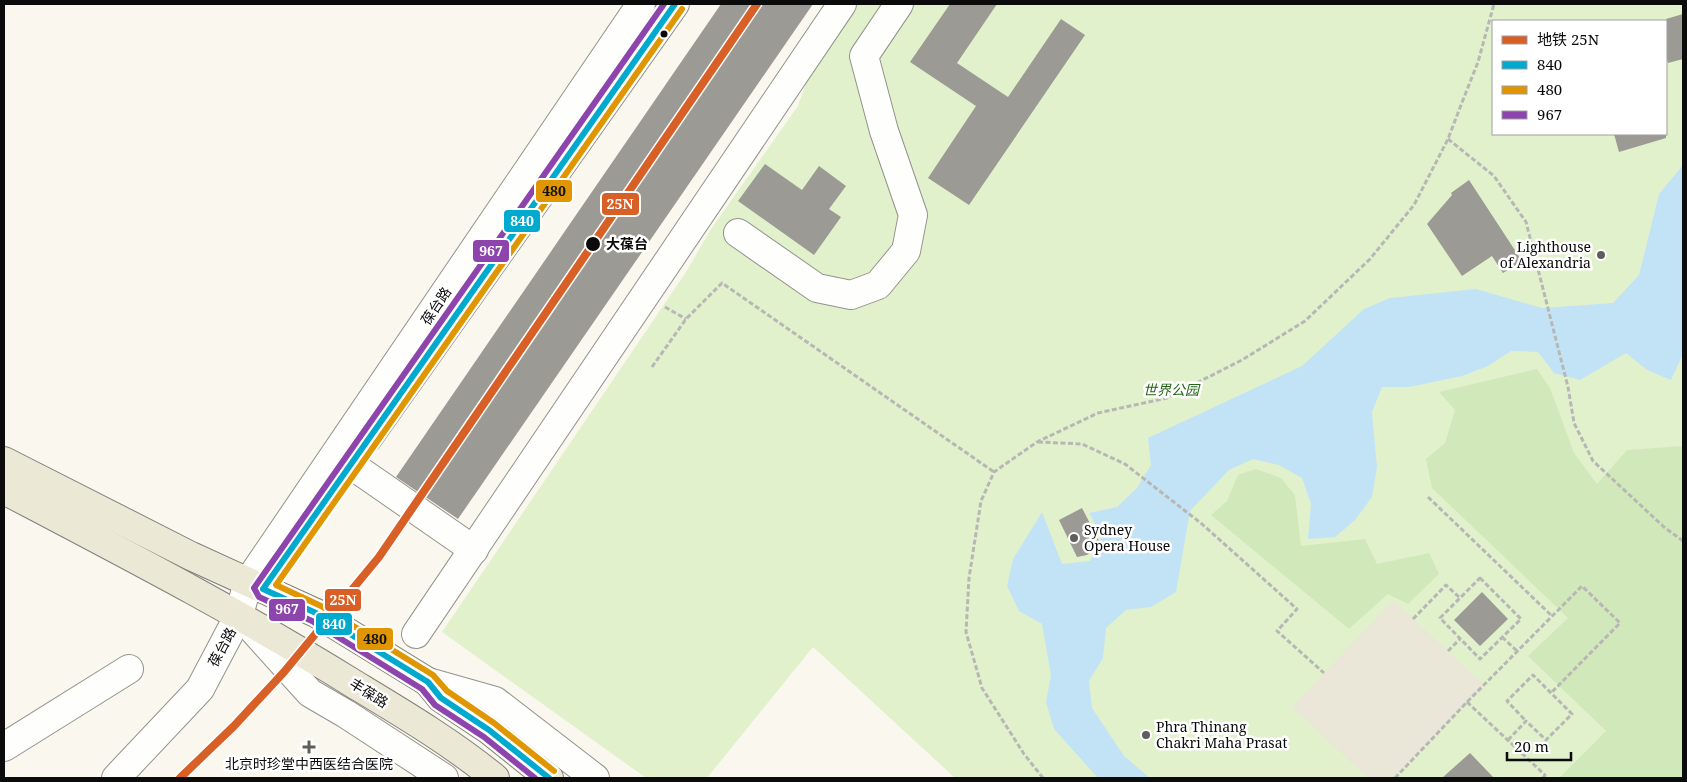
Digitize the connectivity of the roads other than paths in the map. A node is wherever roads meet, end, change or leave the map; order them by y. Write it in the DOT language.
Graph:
graph roads {
  1 [pos="641,4"];
  2 [pos="675,4"];
  3 [pos="842,4"];
  4 [pos="899,4"];
  5 [pos="738,233"];
  6 [pos="4,461"];
  7 [pos="350,464"];
  8 [pos="4,490"];
  9 [pos="474,550"];
  10 [pos="255,585"];
  11 [pos="239,615"];
  12 [pos="416,634"];
  13 [pos="129,669"];
  14 [pos="428,682"];
  15 [pos="4,748"];
  16 [pos="116,778"];
  17 [pos="444,778"];
  18 [pos="495,778"];
  19 [pos="549,778"];
  20 [pos="595,778"];
  1 -- 10 [label="street, 葆台路"];
  2 -- 7 [label="street, 葆台路"];
  3 -- 9 [label="street"];
  4 -- 5 [label="street"];
  6 -- 10 [label="main road"];
  7 -- 9 [label="street"];
  7 -- 10 [label="street, 葆台路"];
  8 -- 11 [label="main road, 丰葆路"];
  9 -- 12 [label="street"];
  10 -- 11 [label="street, 葆台路"];
  10 -- 14 [label="main road"];
  11 -- 16 [label="street, 葆台路"];
  11 -- 17 [label="street"];
  11 -- 18 [label="main road, 丰葆路"];
  13 -- 15 [label="street"];
  14 -- 19 [label="main road"];
  14 -- 20 [label="street"];
}
